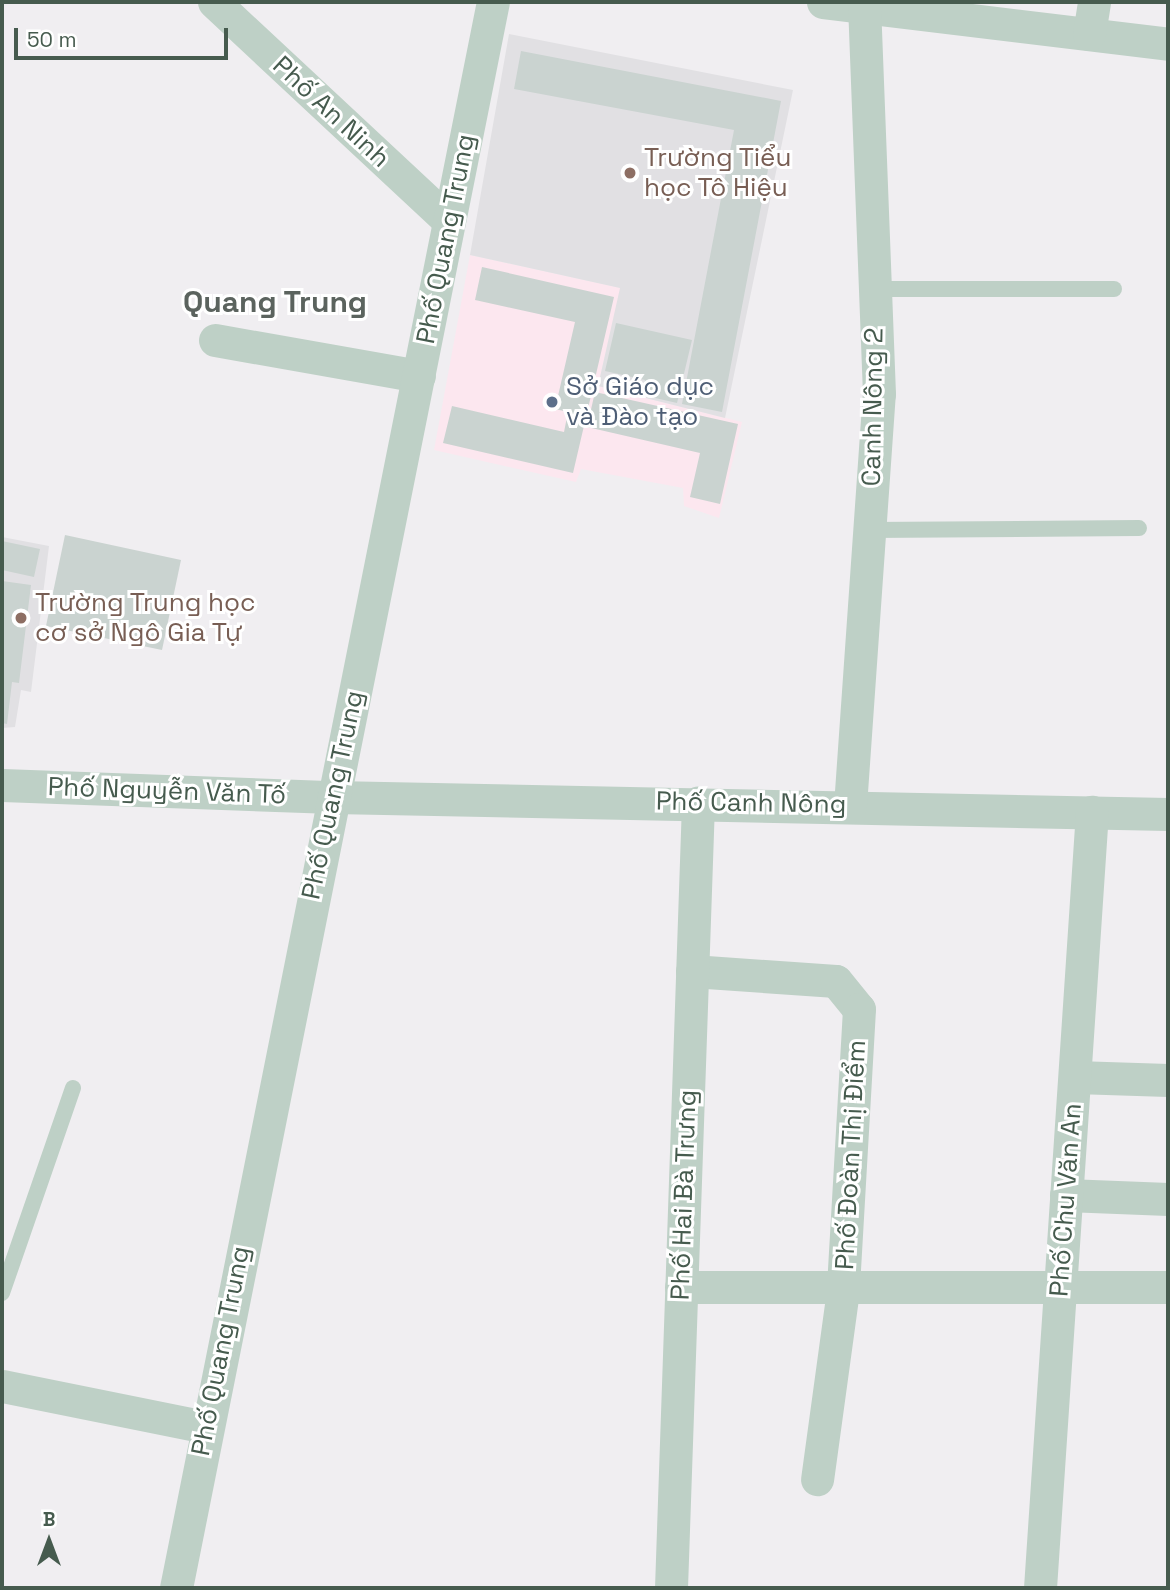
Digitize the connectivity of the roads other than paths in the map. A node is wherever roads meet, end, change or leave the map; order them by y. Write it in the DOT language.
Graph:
graph roads {
  1 [pos="214,2"];
  2 [pos="493,2"];
  3 [pos="823,2"];
  4 [pos="1094,2"];
  5 [pos="864,7"];
  6 [pos="1089,34"];
  7 [pos="1168,44"];
  8 [pos="449,221"];
  9 [pos="875,289"];
  10 [pos="1114,289"];
  11 [pos="215,340"];
  12 [pos="419,376"];
  13 [pos="1139,528"];
  14 [pos="869,530"];
  15 [pos="2,785"];
  16 [pos="333,797"];
  17 [pos="698,802"];
  18 [pos="850,806"];
  19 [pos="1092,812"];
  20 [pos="1168,814"];
  21 [pos="692,971"];
  22 [pos="1075,1077"];
  23 [pos="1168,1080"];
  24 [pos="73,1087"];
  25 [pos="1066,1195"];
  26 [pos="1168,1199"];
  27 [pos="1060,1285"];
  28 [pos="681,1287"];
  29 [pos="1168,1287"];
  30 [pos="843,1290"];
  31 [pos="2,1293"];
  32 [pos="2,1385"];
  33 [pos="205,1427"];
  34 [pos="817,1479"];
  35 [pos="176,1588"];
  36 [pos="671,1588"];
  37 [pos="1040,1588"];
  1 -- 8 [label="street, Phố An Ninh"];
  2 -- 8 [label="street, Phố Quang Trung"];
  3 -- 5 [label="street"];
  4 -- 6 [label="street"];
  5 -- 6 [label="street"];
  5 -- 9 [label="street, Canh Nông 2"];
  6 -- 7 [label="street"];
  8 -- 12 [label="street, Phố Quang Trung"];
  9 -- 10 [label="lane"];
  9 -- 14 [label="street, Canh Nông 2"];
  11 -- 12 [label="street"];
  12 -- 16 [label="street, Phố Quang Trung"];
  13 -- 14 [label="lane"];
  14 -- 18 [label="street, Canh Nông 2"];
  15 -- 16 [label="street, Phố Nguyễn Văn Tố"];
  16 -- 17 [label="street, Phố Canh Nông"];
  16 -- 33 [label="street, Phố Quang Trung"];
  17 -- 18 [label="street, Phố Canh Nông"];
  17 -- 21 [label="street, Phố Hai Bà Trưng"];
  18 -- 19 [label="street, Phố Canh Nông"];
  19 -- 20 [label="street, Phố Canh Nông"];
  19 -- 22 [label="street, Phố Chu Văn An"];
  21 -- 28 [label="street, Phố Hai Bà Trưng"];
  21 -- 30 [label="street, Phố Đoàn Thị Điểm"];
  22 -- 23 [label="street"];
  22 -- 25 [label="street, Phố Chu Văn An"];
  24 -- 31 [label="lane"];
  25 -- 26 [label="street"];
  25 -- 27 [label="street, Phố Chu Văn An"];
  27 -- 29 [label="street"];
  27 -- 30 [label="street"];
  27 -- 37 [label="street, Phố Chu Văn An"];
  28 -- 30 [label="street"];
  28 -- 36 [label="street, Phố Hai Bà Trưng"];
  30 -- 34 [label="street, Phố Đoàn Thị Điểm"];
  32 -- 33 [label="street"];
  33 -- 35 [label="street, Phố Quang Trung"];
}
